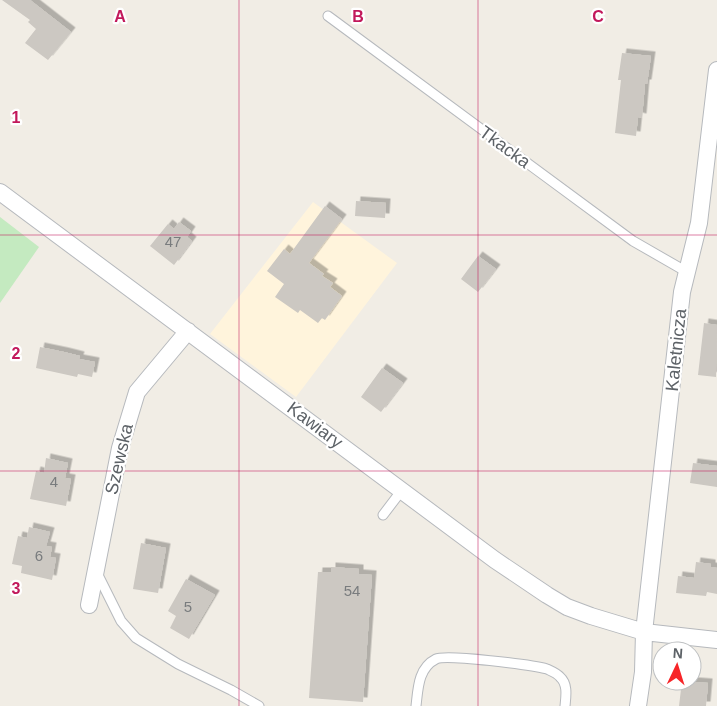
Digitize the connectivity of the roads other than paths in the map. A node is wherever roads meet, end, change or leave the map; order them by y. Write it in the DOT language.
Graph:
graph roads {
  1 [pos="328,16"];
  2 [pos="717,70"];
  3 [pos="0,192"];
  4 [pos="687,272"];
  5 [pos="188,331"];
  6 [pos="402,490"];
  7 [pos="383,515"];
  8 [pos="96,570"];
  9 [pos="89,606"];
  10 [pos="644,632"];
  11 [pos="717,640"];
  12 [pos="259,706"];
  13 [pos="416,706"];
  14 [pos="565,706"];
  15 [pos="638,706"];
  1 -- 4 [label="lane, Tkacka"];
  2 -- 4 [label="street, Kaletnicza"];
  3 -- 5 [label="street, Kawiary"];
  4 -- 10 [label="street, Kaletnicza"];
  5 -- 6 [label="street, Kawiary"];
  5 -- 8 [label="street, Szewska"];
  6 -- 7 [label="lane"];
  6 -- 10 [label="street, Kawiary"];
  8 -- 9 [label="street, Szewska"];
  8 -- 12 [label="lane"];
  10 -- 11 [label="street, Kawiary"];
  10 -- 15 [label="street, Kaletnicza"];
  13 -- 14 [label="lane"];
}
